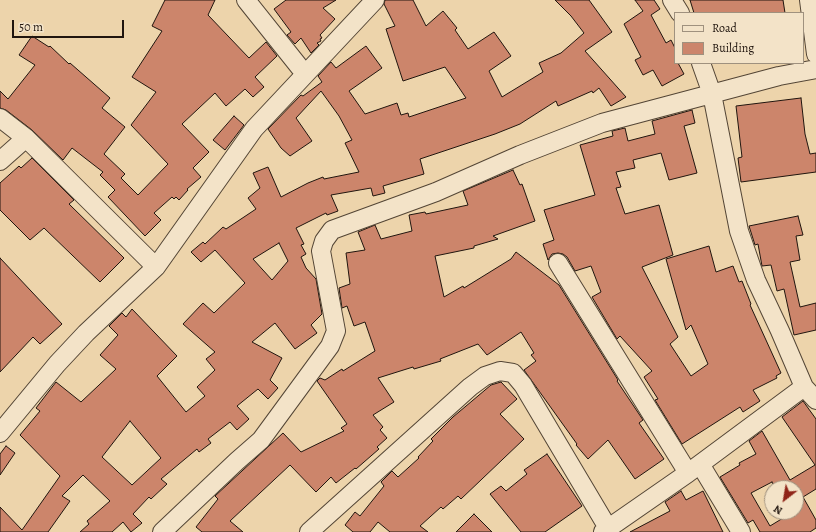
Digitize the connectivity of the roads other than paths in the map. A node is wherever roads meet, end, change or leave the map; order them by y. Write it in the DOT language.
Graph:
graph roads {
  1 [pos="246,0"];
  2 [pos="375,0"];
  3 [pos="672,0"];
  4 [pos="809,0"];
  5 [pos="679,12"];
  6 [pos="816,54"];
  7 [pos="700,64"];
  8 [pos="816,69"];
  9 [pos="305,74"];
  10 [pos="712,94"];
  11 [pos="0,118"];
  12 [pos="26,138"];
  13 [pos="0,161"];
  14 [pos="558,263"];
  15 [pos="156,267"];
  16 [pos="810,393"];
  17 [pos="0,433"];
  18 [pos="694,469"];
  19 [pos="606,530"];
  20 [pos="162,532"];
  21 [pos="309,532"];
  22 [pos="741,532"];
  1 -- 9 [label="street"];
  2 -- 9 [label="street"];
  3 -- 5 [label="street"];
  4 -- 6 [label="street"];
  7 -- 10 [label="street"];
  8 -- 10 [label="street"];
  9 -- 15 [label="street"];
  10 -- 16 [label="street"];
  10 -- 20 [label="street"];
  11 -- 12 [label="street"];
  12 -- 13 [label="street"];
  12 -- 15 [label="street"];
  14 -- 18 [label="street"];
  15 -- 17 [label="street"];
  16 -- 18 [label="street"];
  18 -- 19 [label="street"];
  18 -- 22 [label="street"];
  19 -- 21 [label="street"];
}
